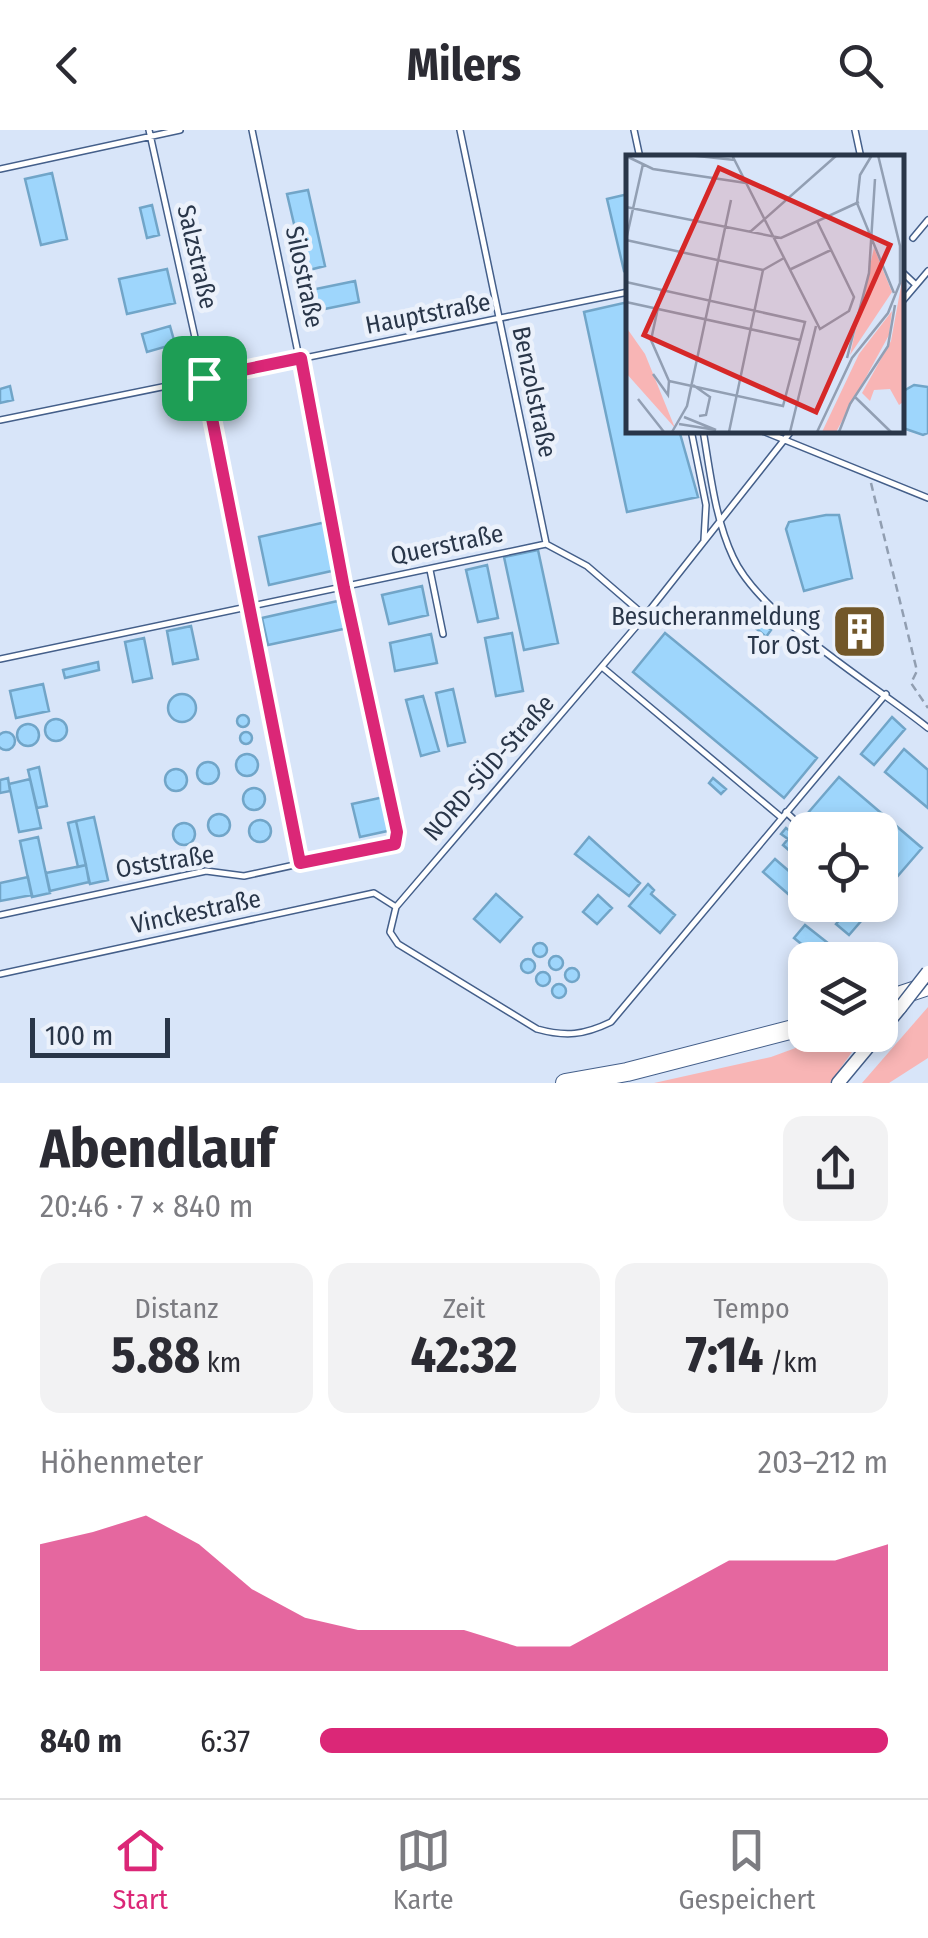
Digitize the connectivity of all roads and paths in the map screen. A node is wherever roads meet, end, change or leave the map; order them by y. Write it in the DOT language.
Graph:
graph roads {
  1 [pos="180,130"];
  2 [pos="252,130"];
  3 [pos="460,130"];
  4 [pos="634,130"];
  5 [pos="856,130"];
  6 [pos="149,133"];
  7 [pos="639,155"];
  8 [pos="861,155"];
  9 [pos="0,169"];
  10 [pos="928,220"];
  11 [pos="913,238"];
  12 [pos="928,270"];
  13 [pos="903,273"];
  14 [pos="916,285"];
  15 [pos="626,292"];
  16 [pos="903,300"];
  17 [pos="498,320"];
  18 [pos="301,358"];
  19 [pos="204,378"];
  20 [pos="0,420"];
  21 [pos="691,432"];
  22 [pos="703,432"];
  23 [pos="766,432"];
  24 [pos="790,432"];
  25 [pos="785,438"];
  26 [pos="863,471"];
  27 [pos="928,498"];
  28 [pos="721,522"];
  29 [pos="704,541"];
  30 [pos="546,544"];
  31 [pos="430,570"];
  32 [pos="344,588"];
  33 [pos="247,608"];
  34 [pos="645,616"];
  35 [pos="443,634"];
  36 [pos="0,659"];
  37 [pos="602,668"];
  38 [pos="886,694"];
  39 [pos="928,708"];
  40 [pos="928,728"];
  41 [pos="784,815"];
  42 [pos="788,818"];
  43 [pos="395,844"];
  44 [pos="300,863"];
  45 [pos="396,908"];
  46 [pos="0,915"];
  47 [pos="928,972"];
  48 [pos="0,974"];
  49 [pos="928,986"];
  50 [pos="898,996"];
  51 [pos="898,1010"];
  52 [pos="788,1030"];
  53 [pos="864,1052"];
  54 [pos="566,1083"];
  55 [pos="838,1083"];
  1 -- 6 [label="lane"];
  2 -- 18 [label="lane, Silostraße"];
  3 -- 17 [label="lane, Benzolstraße"];
  4 -- 7 [label="lane"];
  5 -- 8 [label="lane"];
  6 -- 9 [label="lane"];
  6 -- 19 [label="lane, Salzstraße"];
  10 -- 11 [label="lane"];
  12 -- 14 [label="lane"];
  13 -- 14 [label="lane"];
  14 -- 16 [label="lane"];
  15 -- 17 [label="lane, Hauptstraße"];
  17 -- 18 [label="lane, Hauptstraße"];
  17 -- 30 [label="lane, Benzolstraße"];
  18 -- 19 [label="lane, Hauptstraße"];
  18 -- 32 [label="lane, Silostraße"];
  19 -- 20 [label="lane, Hauptstraße"];
  19 -- 33 [label="lane, Salzstraße"];
  21 -- 29 [label="lane"];
  22 -- 28 [label="lane"];
  23 -- 25 [label="lane"];
  24 -- 25 [label="lane, NORD-SÜD-Straße"];
  25 -- 26 [label="lane"];
  25 -- 28 [label="lane, NORD-SÜD-Straße"];
  26 -- 27 [label="lane"];
  26 -- 39 [label="path"];
  28 -- 29 [label="lane, NORD-SÜD-Straße"];
  28 -- 38 [label="lane"];
  29 -- 34 [label="lane, NORD-SÜD-Straße"];
  30 -- 31 [label="lane, Querstraße"];
  30 -- 34 [label="lane"];
  31 -- 32 [label="lane, Querstraße"];
  31 -- 35 [label="lane"];
  32 -- 33 [label="lane, Querstraße"];
  32 -- 43 [label="lane, Silostraße"];
  33 -- 36 [label="lane, Querstraße"];
  33 -- 44 [label="lane, Salzstraße"];
  34 -- 37 [label="lane, NORD-SÜD-Straße"];
  37 -- 41 [label="lane"];
  37 -- 45 [label="lane, NORD-SÜD-Straße"];
  38 -- 40 [label="lane"];
  38 -- 41 [label="lane"];
  41 -- 42 [label="lane"];
  41 -- 45 [label="lane"];
  43 -- 44 [label="lane, Oststraße"];
  44 -- 46 [label="lane, Oststraße"];
  45 -- 48 [label="lane, Vinckestraße"];
  47 -- 51 [label="street, bridge"];
  49 -- 50 [label="highway"];
  52 -- 54 [label="highway"];
  53 -- 55 [label="street"];
}
